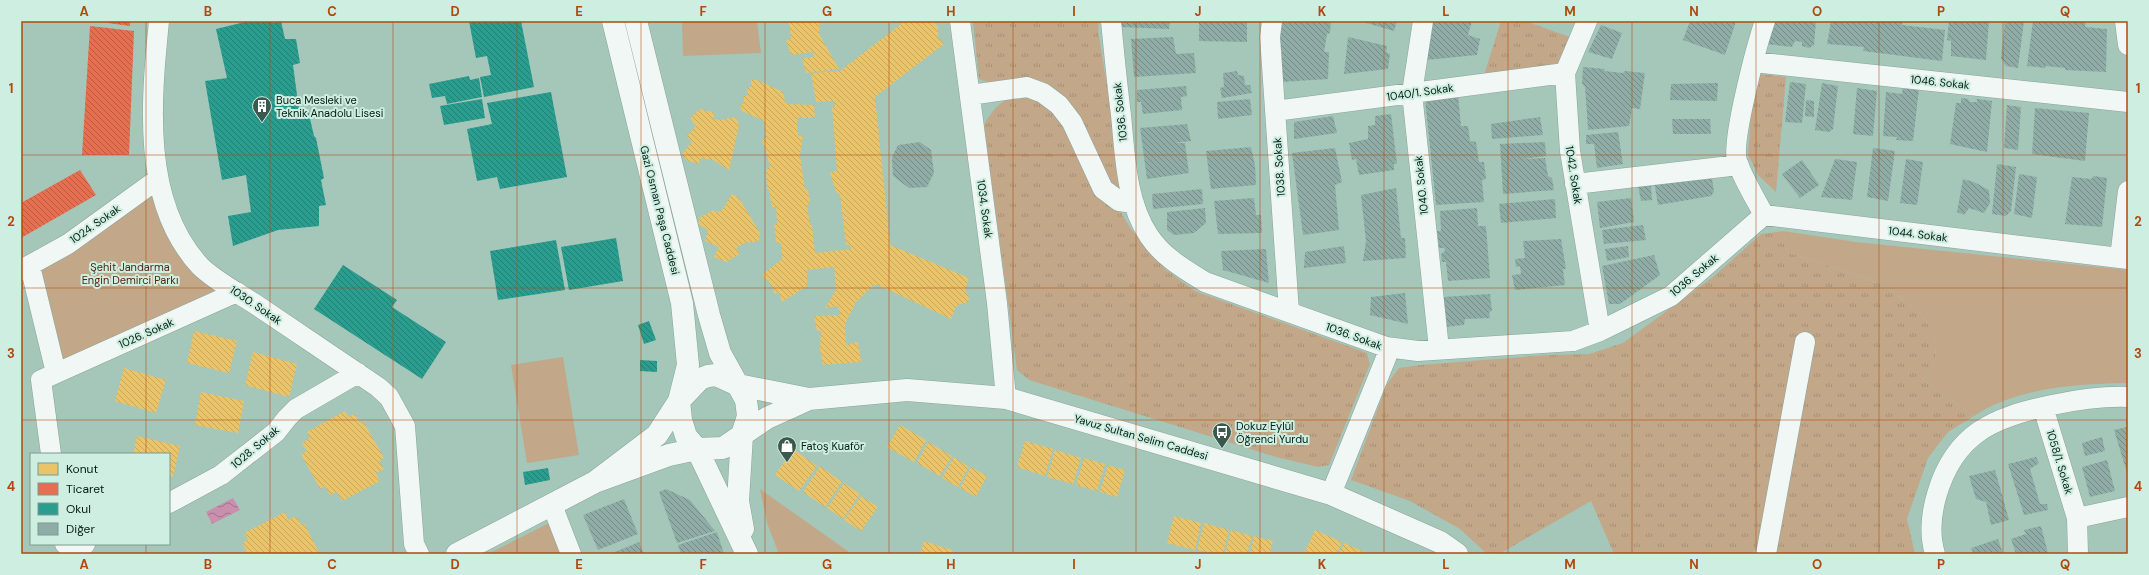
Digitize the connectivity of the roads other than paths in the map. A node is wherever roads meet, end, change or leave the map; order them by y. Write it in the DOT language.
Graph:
graph roads {
  1 [pos="159,21"];
  2 [pos="613,21"];
  3 [pos="636,21"];
  4 [pos="960,21"];
  5 [pos="1111,21"];
  6 [pos="1272,21"];
  7 [pos="1423,21"];
  8 [pos="1587,21"];
  9 [pos="1765,21"];
  10 [pos="2125,21"];
  11 [pos="2128,45"];
  12 [pos="1753,62"];
  13 [pos="1565,73"];
  14 [pos="1412,93"];
  15 [pos="970,95"];
  16 [pos="2128,102"];
  17 [pos="1275,111"];
  18 [pos="1739,165"];
  19 [pos="158,179"];
  20 [pos="1575,184"];
  21 [pos="2128,191"];
  22 [pos="1134,203"];
  23 [pos="1764,215"];
  24 [pos="2124,259"];
  25 [pos="25,268"];
  26 [pos="237,292"];
  27 [pos="1289,312"];
  28 [pos="1600,331"];
  29 [pos="1805,342"];
  30 [pos="1390,348"];
  31 [pos="1439,350"];
  32 [pos="358,373"];
  33 [pos="56,374"];
  34 [pos="738,384"];
  35 [pos="2128,397"];
  36 [pos="1006,398"];
  37 [pos="809,399"];
  38 [pos="679,401"];
  39 [pos="2043,407"];
  40 [pos="742,434"];
  41 [pos="697,449"];
  42 [pos="51,453"];
  43 [pos="595,482"];
  44 [pos="1331,494"];
  45 [pos="170,501"];
  46 [pos="552,505"];
  47 [pos="2128,507"];
  48 [pos="2077,518"];
  49 [pos="66,545"];
  50 [pos="82,545"];
  51 [pos="419,554"];
  52 [pos="457,554"];
  53 [pos="571,554"];
  54 [pos="747,554"];
  55 [pos="1458,554"];
  56 [pos="1766,554"];
  57 [pos="1935,554"];
  58 [pos="2078,554"];
  1 -- 19 [label="street, 1030. Sokak"];
  2 -- 38 [label="main road, Gazi Osman Paşa Caddesi"];
  3 -- 34 [label="main road, Gazi Osman Paşa Caddesi"];
  4 -- 15 [label="street, 1034. Sokak"];
  5 -- 22 [label="street, 1036. Sokak"];
  6 -- 17 [label="street, 1038. Sokak"];
  7 -- 14 [label="street, 1040. Sokak"];
  8 -- 13 [label="street, 1042. Sokak"];
  9 -- 12 [label="street"];
  10 -- 11 [label="street"];
  12 -- 16 [label="street, 1046. Sokak"];
  12 -- 18 [label="street"];
  13 -- 14 [label="street, 1040/1. Sokak"];
  13 -- 20 [label="street, 1042. Sokak"];
  14 -- 17 [label="street, 1040/1. Sokak"];
  14 -- 31 [label="street, 1040. Sokak"];
  15 -- 22 [label="street"];
  15 -- 36 [label="street, 1034. Sokak"];
  17 -- 27 [label="street, 1038. Sokak"];
  18 -- 20 [label="street"];
  18 -- 23 [label="street"];
  19 -- 25 [label="street, 1024. Sokak"];
  19 -- 26 [label="street, 1030. Sokak"];
  20 -- 28 [label="street, 1042. Sokak"];
  21 -- 24 [label="street"];
  22 -- 27 [label="street, 1036. Sokak"];
  23 -- 24 [label="street, 1044. Sokak"];
  23 -- 28 [label="street, 1036. Sokak"];
  25 -- 33 [label="street, 1024. Sokak"];
  26 -- 32 [label="street, 1030. Sokak"];
  26 -- 33 [label="street, 1026. Sokak"];
  27 -- 30 [label="street, 1036. Sokak"];
  28 -- 31 [label="street, 1036. Sokak"];
  29 -- 56 [label="street"];
  30 -- 31 [label="street, 1036. Sokak"];
  30 -- 44 [label="street"];
  32 -- 45 [label="street, 1028. Sokak"];
  32 -- 51 [label="street, 1030. Sokak"];
  33 -- 42 [label="street"];
  34 -- 37 [label="main road"];
  34 -- 38 [label="main road"];
  34 -- 40 [label="main road"];
  35 -- 39 [label="street"];
  36 -- 37 [label="main road, Yavuz Sultan Selim Caddesi"];
  36 -- 44 [label="main road, Yavuz Sultan Selim Caddesi"];
  37 -- 40 [label="main road"];
  38 -- 41 [label="main road"];
  38 -- 43 [label="main road"];
  39 -- 48 [label="street, 1058/1. Sokak"];
  39 -- 57 [label="street"];
  40 -- 41 [label="main road"];
  40 -- 54 [label="main road"];
  41 -- 43 [label="main road"];
  41 -- 54 [label="main road"];
  43 -- 46 [label="main road"];
  44 -- 55 [label="main road, Yavuz Sultan Selim Caddesi"];
  46 -- 52 [label="main road"];
  46 -- 53 [label="street"];
  47 -- 48 [label="street"];
  48 -- 58 [label="street, 1058/1. Sokak"];
  49 -- 50 [label="street"];
}
